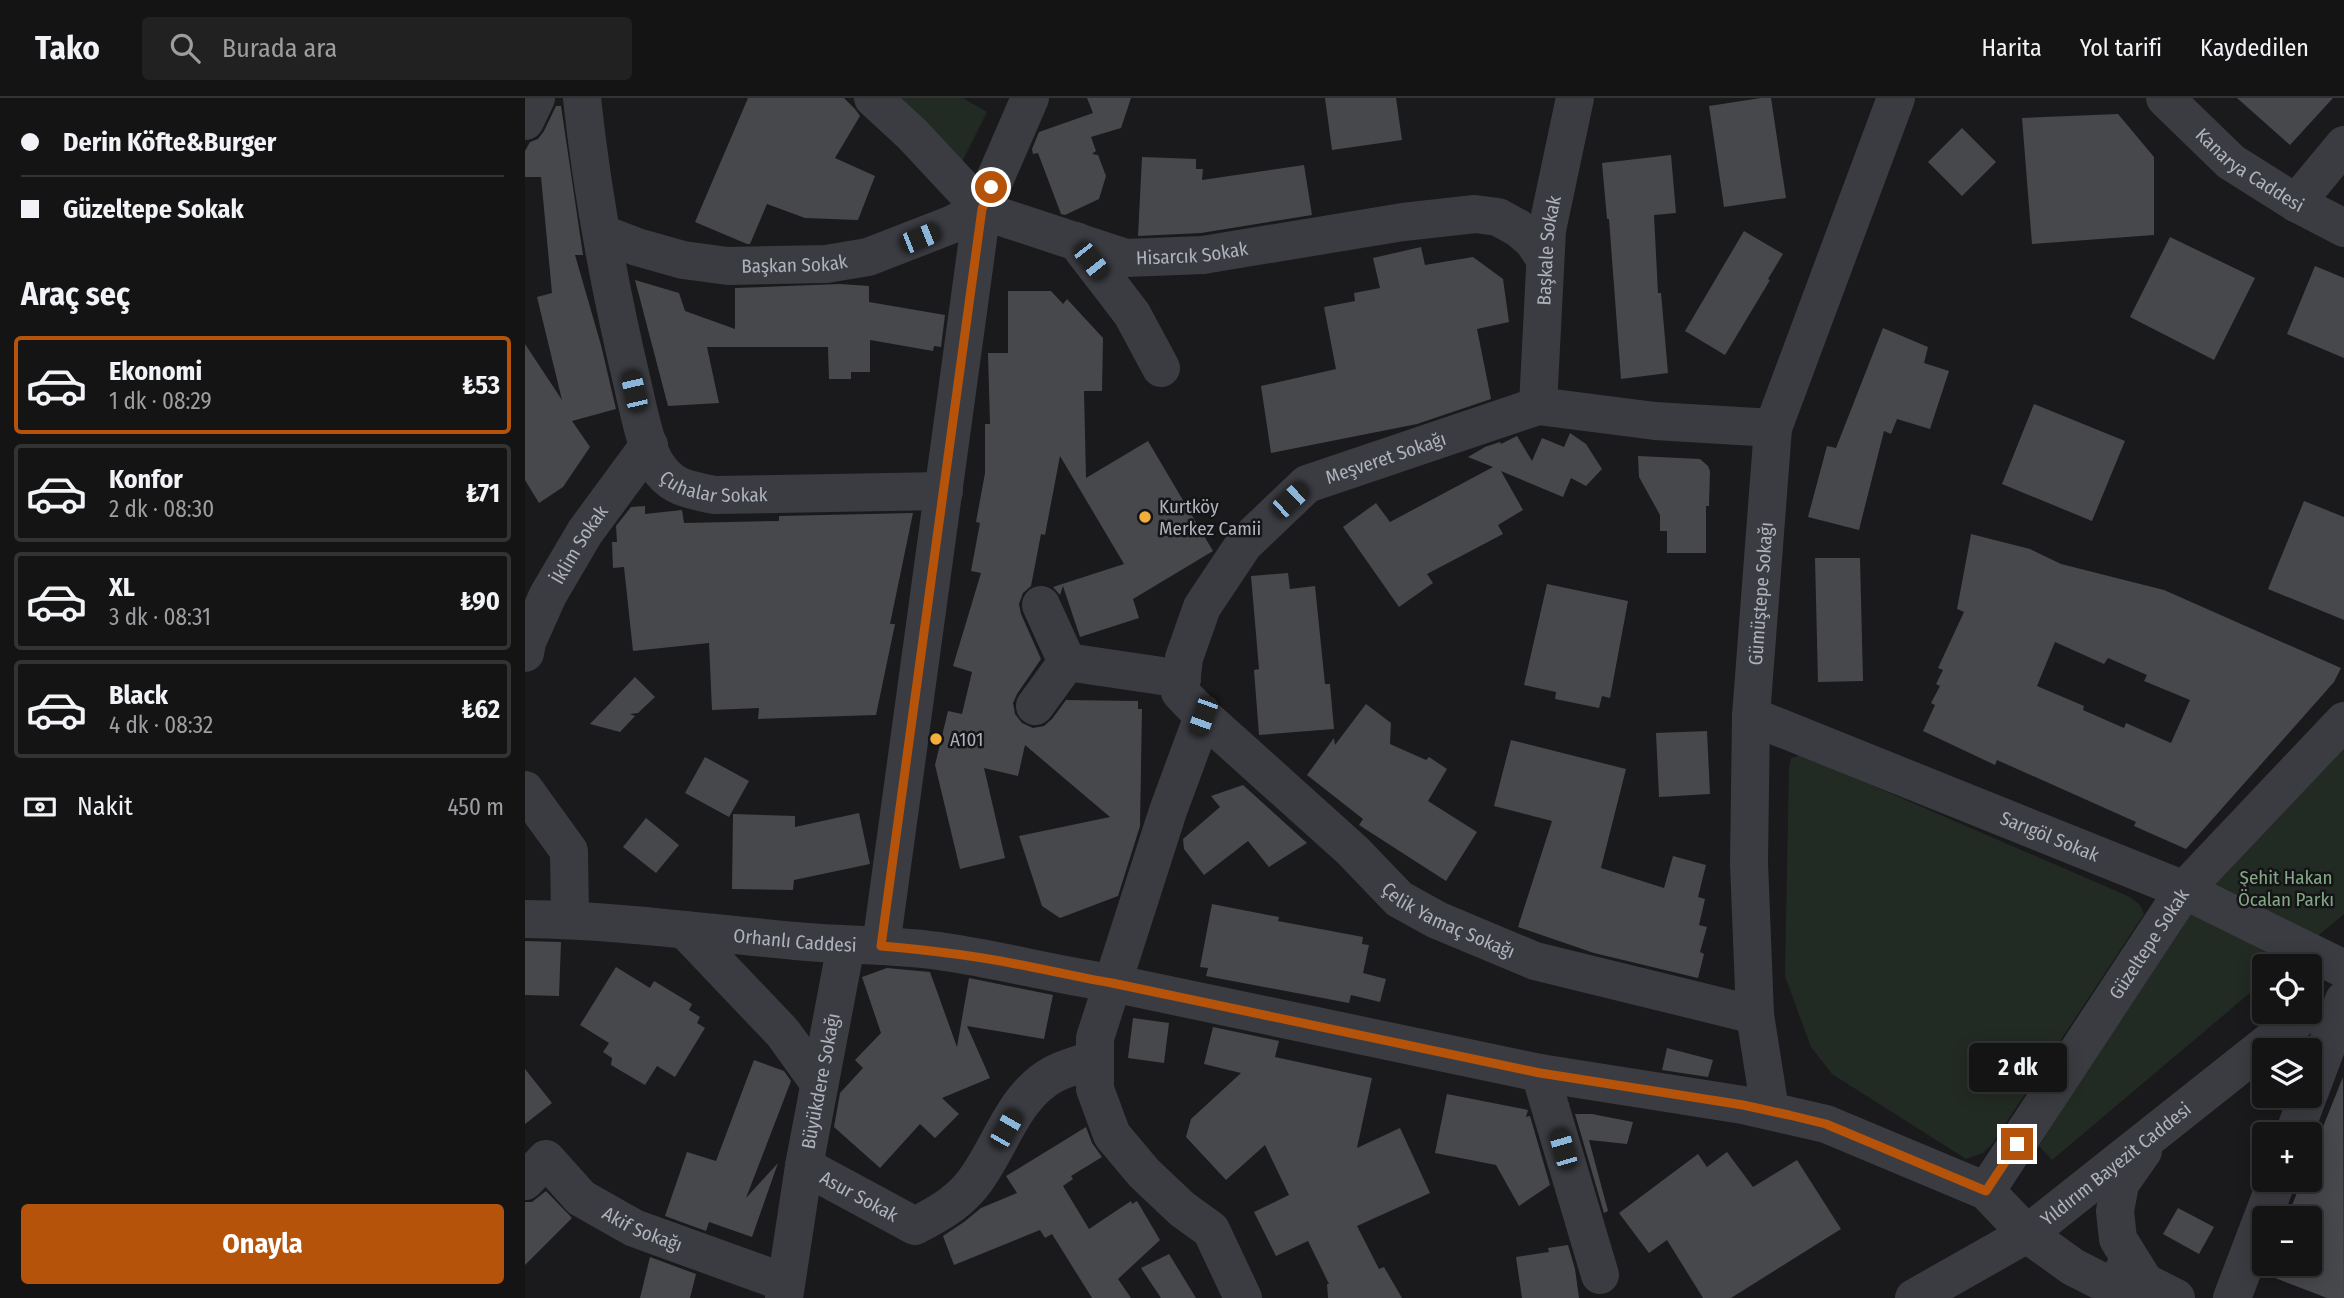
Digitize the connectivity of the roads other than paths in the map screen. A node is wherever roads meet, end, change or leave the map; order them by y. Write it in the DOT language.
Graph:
graph roads {
  1 [pos="536,98"];
  2 [pos="582,98"];
  3 [pos="873,98"];
  4 [pos="1030,98"];
  5 [pos="1575,98"];
  6 [pos="1896,98"];
  7 [pos="2165,98"];
  8 [pos="525,121"];
  9 [pos="2344,145"];
  10 [pos="2296,203"];
  11 [pos="982,209"];
  12 [pos="2344,228"];
  13 [pos="603,234"];
  14 [pos="1076,241"];
  15 [pos="1545,260"];
  16 [pos="1161,368"];
  17 [pos="1538,406"];
  18 [pos="1773,428"];
  19 [pos="649,445"];
  20 [pos="944,491"];
  21 [pos="1041,605"];
  22 [pos="525,653"];
  23 [pos="1067,662"];
  24 [pos="1182,679"];
  25 [pos="1035,706"];
  26 [pos="1203,716"];
  27 [pos="1751,716"];
  28 [pos="2344,721"];
  29 [pos="525,790"];
  30 [pos="2184,890"];
  31 [pos="570,919"];
  32 [pos="526,920"];
  33 [pos="685,930"];
  34 [pos="864,946"];
  35 [pos="2344,970"];
  36 [pos="2344,982"];
  37 [pos="1112,983"];
  38 [pos="2322,999"];
  39 [pos="2344,1000"];
  40 [pos="1755,1015"];
  41 [pos="2290,1024"];
  42 [pos="2322,1058"];
  43 [pos="1095,1059"];
  44 [pos="1540,1073"];
  45 [pos="818,1083"];
  46 [pos="1770,1110"];
  47 [pos="2156,1131"];
  48 [pos="804,1166"];
  49 [pos="525,1181"];
  50 [pos="1986,1191"];
  51 [pos="2272,1192"];
  52 [pos="2027,1234"];
  53 [pos="1600,1275"];
  54 [pos="785,1290"];
  55 [pos="2152,1293"];
  56 [pos="1243,1298"];
  57 [pos="1914,1298"];
  58 [pos="2232,1298"];
  1 -- 8 [label="street"];
  2 -- 13 [label="street, Çuhalar Sokak"];
  3 -- 11 [label="street, Hisarcık Sokak"];
  4 -- 11 [label="street, Büyükdere Sokağı"];
  5 -- 15 [label="street, Başkale Sokak"];
  6 -- 18 [label="street, Gümüştepe Sokağı"];
  7 -- 10 [label="street, Kanarya Caddesi"];
  9 -- 10 [label="street"];
  10 -- 12 [label="street, Kanarya Caddesi"];
  11 -- 13 [label="street, Başkan Sokak"];
  11 -- 14 [label="street, Hisarcık Sokak"];
  11 -- 20 [label="street, Büyükdere Sokağı"];
  13 -- 19 [label="street, Çuhalar Sokak"];
  14 -- 15 [label="street, Hisarcık Sokak"];
  14 -- 16 [label="street"];
  15 -- 17 [label="street, Başkale Sokak"];
  17 -- 18 [label="street, Meşveret Sokağı"];
  17 -- 24 [label="street, Meşveret Sokağı"];
  18 -- 27 [label="street, Gümüştepe Sokağı"];
  19 -- 20 [label="street, Çuhalar Sokak"];
  19 -- 22 [label="street, İklim Sokak"];
  20 -- 34 [label="street, Büyükdere Sokağı"];
  21 -- 23 [label="street"];
  23 -- 24 [label="street"];
  23 -- 25 [label="street"];
  24 -- 26 [label="street"];
  26 -- 37 [label="street"];
  26 -- 40 [label="street, Çelik Yamaç Sokağı"];
  27 -- 30 [label="street, Sarıgöl Sokak"];
  27 -- 40 [label="street, Gümüştepe Sokağı"];
  28 -- 30 [label="street, Güzeltepe Sokak"];
  29 -- 31 [label="street"];
  30 -- 35 [label="street, Sarıgöl Sokak"];
  30 -- 50 [label="street, Güzeltepe Sokak"];
  31 -- 32 [label="street, Orhanlı Caddesi"];
  31 -- 33 [label="street, Orhanlı Caddesi"];
  33 -- 34 [label="street, Orhanlı Caddesi"];
  33 -- 45 [label="street"];
  34 -- 37 [label="street, Orhanlı Caddesi"];
  34 -- 45 [label="street, Büyükdere Sokağı"];
  36 -- 38 [label="street, Yıldırım Bayezit Caddesi"];
  37 -- 43 [label="street"];
  37 -- 44 [label="street, Orhanlı Caddesi"];
  39 -- 42 [label="street"];
  40 -- 46 [label="street, Gümüştepe Sokağı"];
  41 -- 47 [label="street, Yıldırım Bayezit Caddesi"];
  43 -- 48 [label="street, Asur Sokak"];
  43 -- 56 [label="street"];
  44 -- 46 [label="street, Orhanlı Caddesi"];
  44 -- 53 [label="street"];
  45 -- 48 [label="street, Büyükdere Sokağı"];
  46 -- 50 [label="street, Orhanlı Caddesi"];
  47 -- 52 [label="street, Yıldırım Bayezit Caddesi"];
  47 -- 55 [label="street"];
  48 -- 54 [label="street, Büyükdere Sokağı"];
  49 -- 54 [label="street, Akif Sokağı"];
  50 -- 52 [label="street, Orhanlı Caddesi"];
  51 -- 58 [label="street"];
  52 -- 55 [label="street, Orhanlı Caddesi"];
  52 -- 57 [label="street, Yıldırım Bayezit Caddesi"];
}
